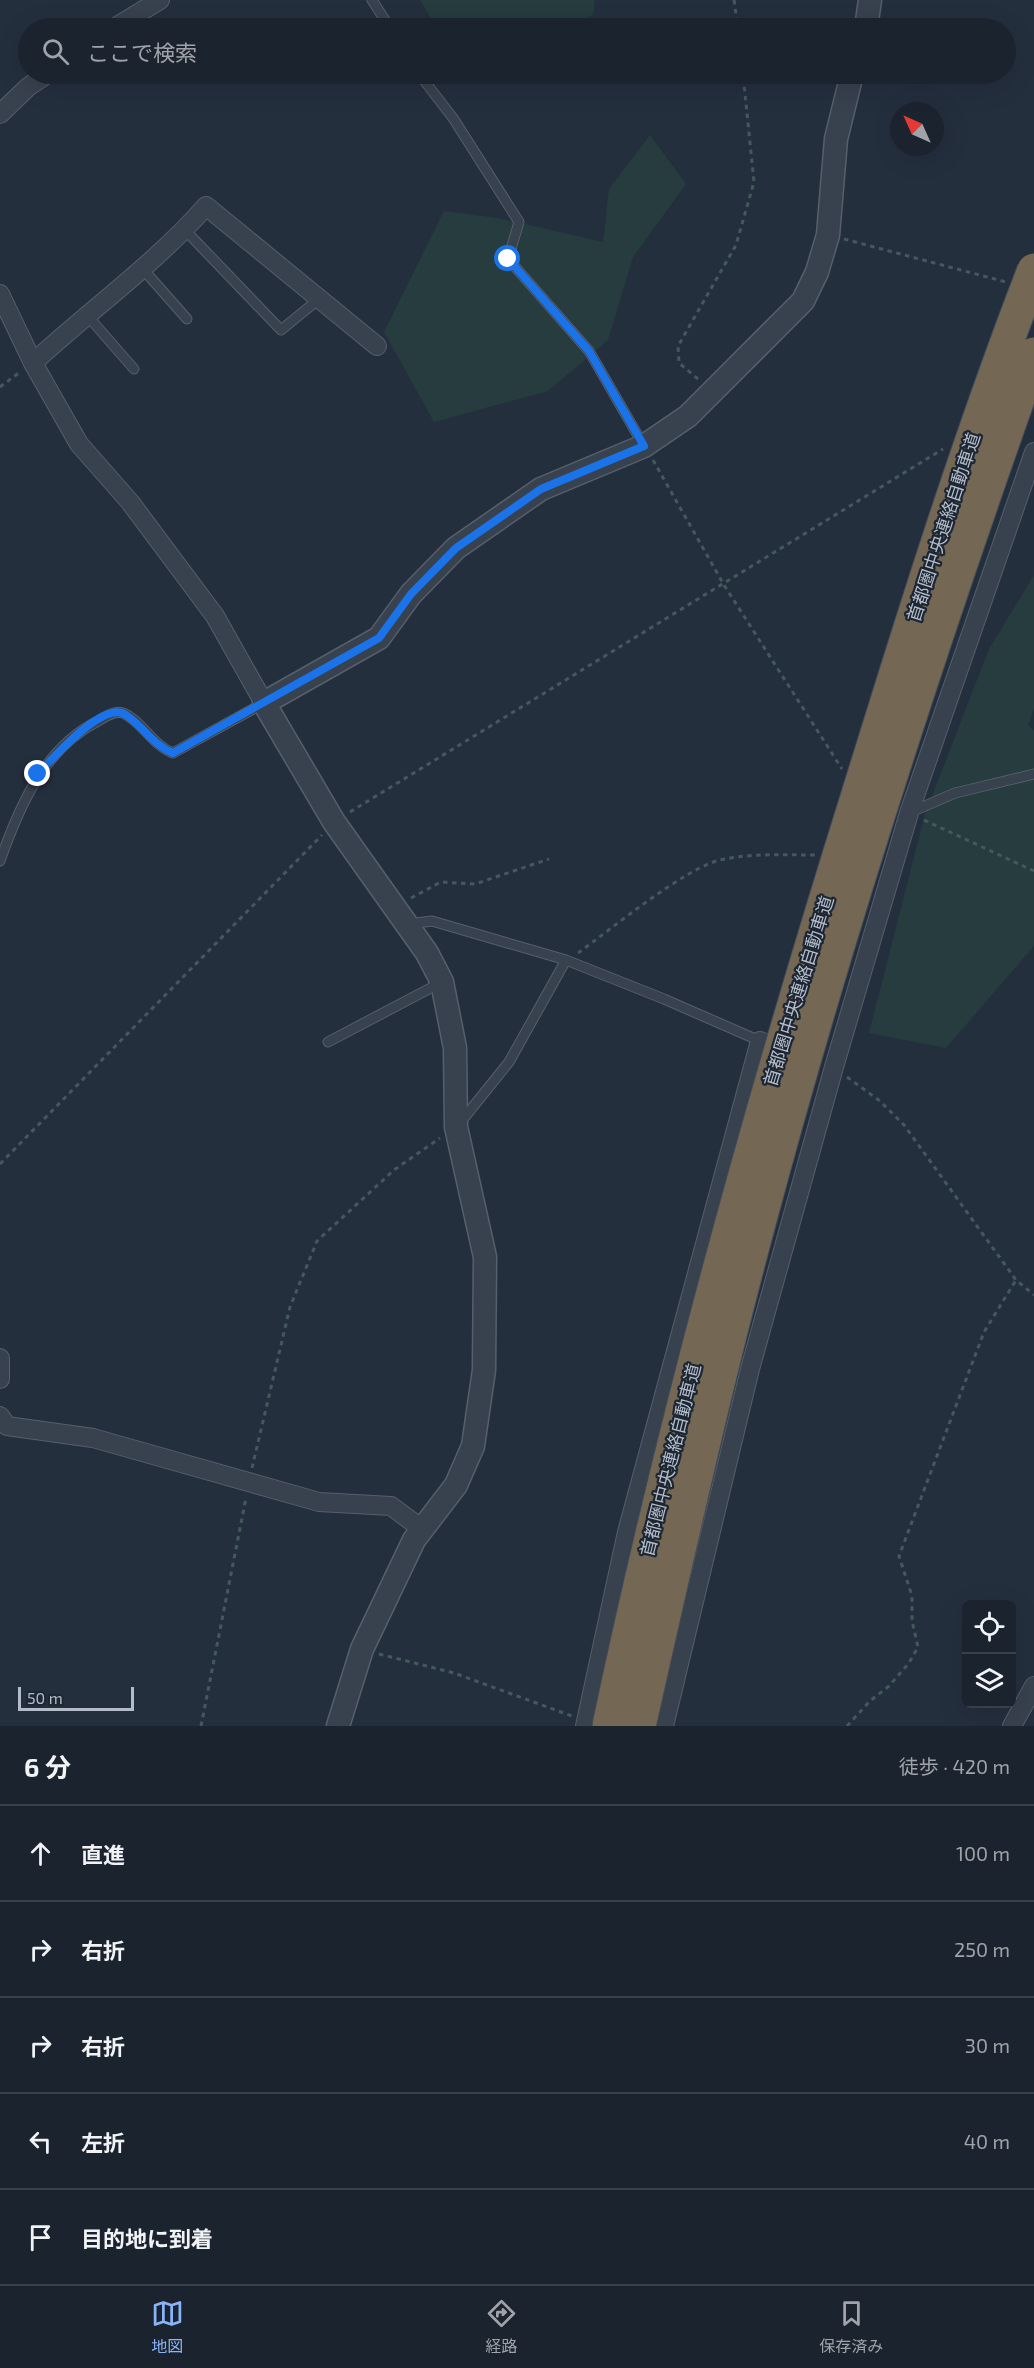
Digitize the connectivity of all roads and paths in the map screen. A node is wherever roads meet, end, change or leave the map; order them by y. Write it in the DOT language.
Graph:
graph roads {
  1 [pos="160,0"];
  2 [pos="372,0"];
  3 [pos="734,0"];
  4 [pos="870,0"];
  5 [pos="130,18"];
  6 [pos="384,18"];
  7 [pos="737,18"];
  8 [pos="867,18"];
  9 [pos="32,84"];
  10 [pos="427,84"];
  11 [pos="745,84"];
  12 [pos="850,84"];
  13 [pos="0,114"];
  14 [pos="185,230"];
  15 [pos="828,235"];
  16 [pos="142,268"];
  17 [pos="1022,276"];
  18 [pos="0,294"];
  19 [pos="319,298"];
  20 [pos="86,314"];
  21 [pos="187,319"];
  22 [pos="377,346"];
  23 [pos="1034,354"];
  24 [pos="33,363"];
  25 [pos="134,369"];
  26 [pos="0,387"];
  27 [pos="713,392"];
  28 [pos="950,445"];
  29 [pos="644,446"];
  30 [pos="1034,452"];
  31 [pos="724,585"];
  32 [pos="264,703"];
  33 [pos="843,771"];
  34 [pos="1034,774"];
  35 [pos="909,813"];
  36 [pos="334,822"];
  37 [pos="817,855"];
  38 [pos="549,859"];
  39 [pos="0,861"];
  40 [pos="1034,871"];
  41 [pos="401,916"];
  42 [pos="566,960"];
  43 [pos="442,982"];
  44 [pos="759,1041"];
  45 [pos="328,1042"];
  46 [pos="834,1067"];
  47 [pos="456,1127"];
  48 [pos="0,1164"];
  49 [pos="1016,1280"];
  50 [pos="1034,1295"];
  51 [pos="0,1358"];
  52 [pos="0,1379"];
  53 [pos="0,1416"];
  54 [pos="249,1481"];
  55 [pos="422,1529"];
  56 [pos="362,1649"];
  57 [pos="1034,1686"];
  58 [pos="593,1725"];
  59 [pos="201,1726"];
  60 [pos="338,1726"];
  61 [pos="639,1726"];
  62 [pos="664,1726"];
  63 [pos="847,1726"];
  64 [pos="1012,1726"];
  1 -- 5 [label="street"];
  2 -- 6 [label="lane"];
  3 -- 7 [label="path"];
  4 -- 8 [label="street"];
  9 -- 13 [label="street"];
  10 -- 29 [label="lane"];
  11 -- 27 [label="path"];
  12 -- 15 [label="street"];
  14 -- 16 [label="street"];
  14 -- 19 [label="street"];
  14 -- 19 [label="lane"];
  15 -- 17 [label="path"];
  15 -- 27 [label="street"];
  16 -- 20 [label="street"];
  16 -- 21 [label="lane"];
  17 -- 58 [label="highway, 首都圏中央連絡自動車道, bridge"];
  18 -- 24 [label="street"];
  19 -- 22 [label="street"];
  20 -- 24 [label="street"];
  20 -- 25 [label="lane"];
  23 -- 61 [label="highway, 首都圏中央連絡自動車道, bridge"];
  24 -- 26 [label="path"];
  24 -- 32 [label="street"];
  27 -- 29 [label="street"];
  28 -- 31 [label="path"];
  29 -- 31 [label="path"];
  29 -- 32 [label="street"];
  30 -- 35 [label="street"];
  31 -- 33 [label="path"];
  31 -- 36 [label="path"];
  32 -- 36 [label="street"];
  32 -- 39 [label="lane"];
  34 -- 35 [label="lane"];
  35 -- 40 [label="path"];
  35 -- 46 [label="street"];
  36 -- 41 [label="street"];
  36 -- 48 [label="path"];
  37 -- 42 [label="path"];
  38 -- 41 [label="path"];
  41 -- 42 [label="lane"];
  41 -- 43 [label="street"];
  42 -- 44 [label="lane"];
  42 -- 47 [label="lane"];
  43 -- 45 [label="lane"];
  43 -- 47 [label="street"];
  44 -- 46 [label="street"];
  44 -- 58 [label="street"];
  46 -- 49 [label="path"];
  46 -- 62 [label="street"];
  47 -- 54 [label="path"];
  47 -- 55 [label="street"];
  49 -- 50 [label="path"];
  49 -- 63 [label="path"];
  51 -- 52 [label="street"];
  53 -- 54 [label="street"];
  54 -- 55 [label="street"];
  54 -- 59 [label="path"];
  55 -- 56 [label="street"];
  56 -- 58 [label="path"];
  56 -- 60 [label="street"];
  57 -- 64 [label="street"];
}
